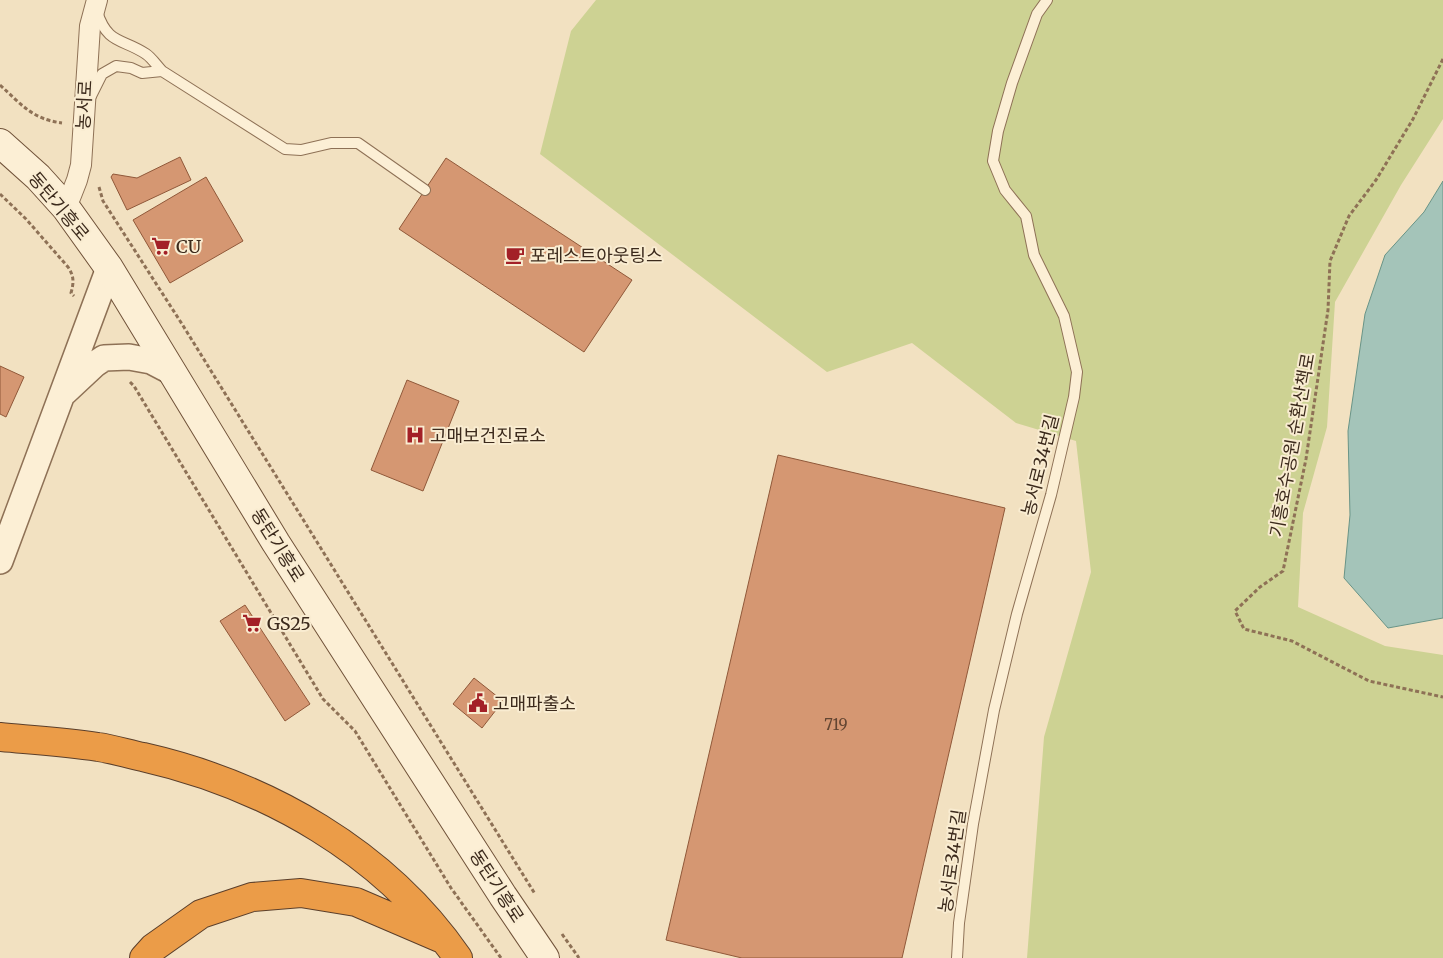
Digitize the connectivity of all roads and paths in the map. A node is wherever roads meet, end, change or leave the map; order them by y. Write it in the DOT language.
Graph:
graph roads {
  1 [pos="1047,0"];
  2 [pos="96,3"];
  3 [pos="1443,59"];
  4 [pos="162,71"];
  5 [pos="0,85"];
  6 [pos="84,108"];
  7 [pos="56,122"];
  8 [pos="0,143"];
  9 [pos="98,185"];
  10 [pos="425,190"];
  11 [pos="0,194"];
  12 [pos="66,208"];
  13 [pos="109,268"];
  14 [pos="71,293"];
  15 [pos="172,372"];
  16 [pos="128,381"];
  17 [pos="62,395"];
  18 [pos="0,561"];
  19 [pos="1443,696"];
  20 [pos="0,737"];
  21 [pos="538,899"];
  22 [pos="559,929"];
  23 [pos="452,949"];
  24 [pos="144,958"];
  25 [pos="501,958"];
  26 [pos="545,958"];
  27 [pos="579,958"];
  28 [pos="957,958"];
  1 -- 28 [label="lane, 농서로34번길"];
  2 -- 4 [label="lane"];
  2 -- 6 [label="street, 농서로"];
  3 -- 19 [label="path, 기흥호수공원 순환산책로"];
  4 -- 6 [label="lane"];
  4 -- 10 [label="lane"];
  5 -- 7 [label="path"];
  6 -- 12 [label="street, 농서로"];
  8 -- 12 [label="main road, 동탄기흥로"];
  9 -- 21 [label="path"];
  11 -- 14 [label="path"];
  12 -- 13 [label="main road, 동탄기흥로"];
  13 -- 15 [label="main road, 동탄기흥로"];
  13 -- 17 [label="street"];
  15 -- 17 [label="street"];
  15 -- 26 [label="main road, 동탄기흥로"];
  16 -- 25 [label="path"];
  17 -- 18 [label="street"];
  20 -- 23 [label="highway"];
  22 -- 27 [label="path"];
  23 -- 24 [label="highway"];
}
